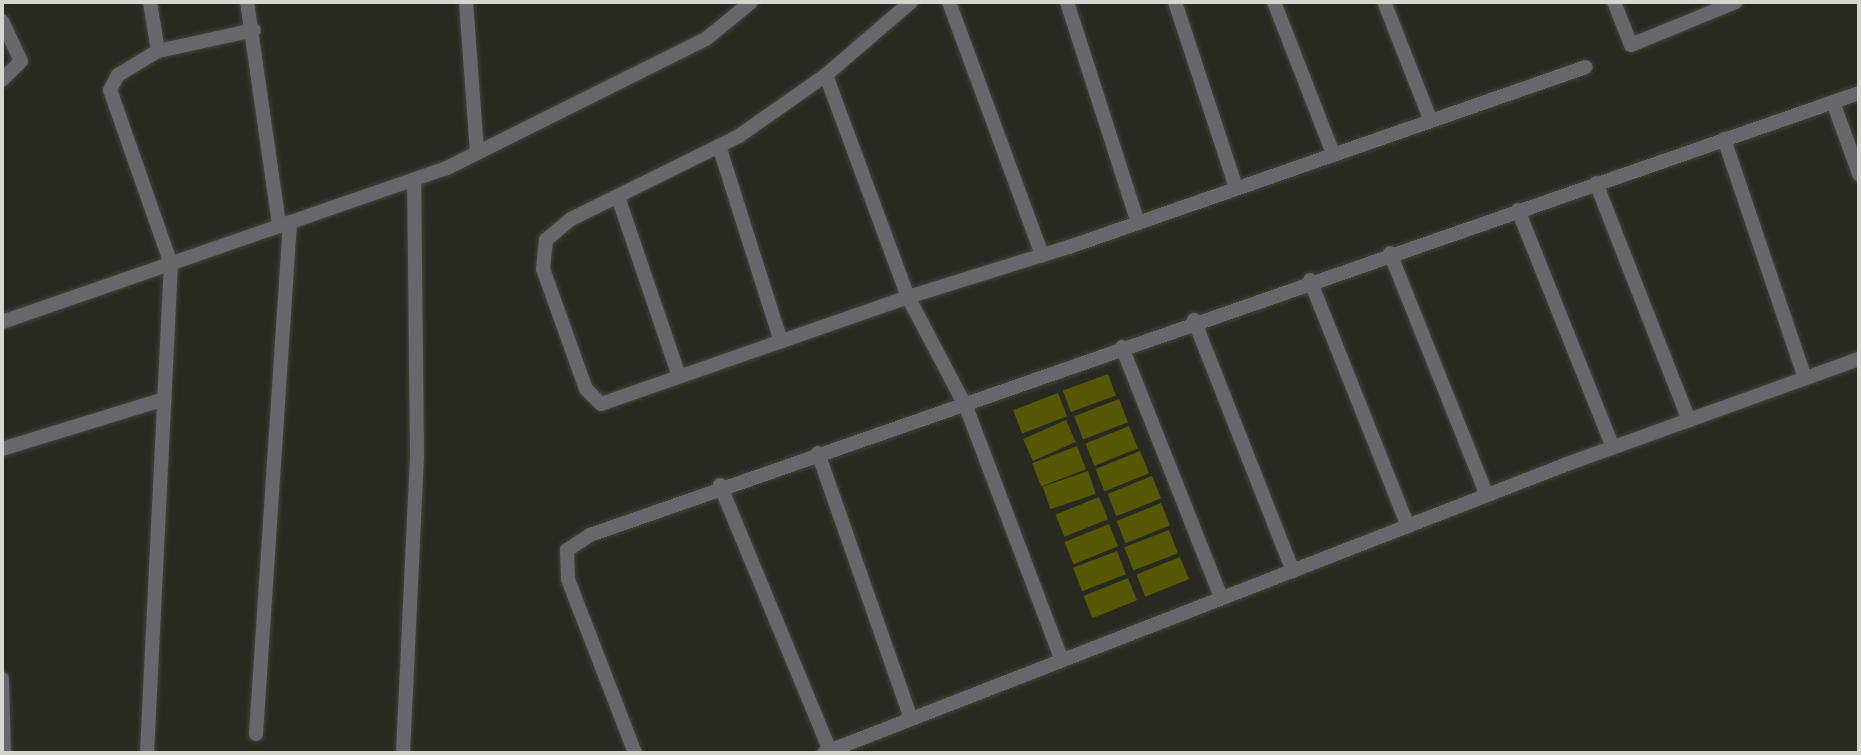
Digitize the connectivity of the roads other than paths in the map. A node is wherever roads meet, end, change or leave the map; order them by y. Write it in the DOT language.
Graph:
graph roads {
  1 [pos="150,2"];
  2 [pos="247,2"];
  3 [pos="466,2"];
  4 [pos="751,2"];
  5 [pos="911,2"];
  6 [pos="949,2"];
  7 [pos="1067,2"];
  8 [pos="1175,2"];
  9 [pos="1274,2"];
  10 [pos="1614,2"];
  11 [pos="1736,2"];
  12 [pos="1385,4"];
  13 [pos="2,22"];
  14 [pos="254,30"];
  15 [pos="158,51"];
  16 [pos="1586,67"];
  17 [pos="826,75"];
  18 [pos="2,80"];
  19 [pos="1859,93"];
  20 [pos="1833,102"];
  21 [pos="1430,119"];
  22 [pos="1724,139"];
  23 [pos="719,146"];
  24 [pos="477,153"];
  25 [pos="1333,153"];
  26 [pos="1859,174"];
  27 [pos="414,180"];
  28 [pos="1596,183"];
  29 [pos="1237,188"];
  30 [pos="618,197"];
  31 [pos="1518,210"];
  32 [pos="1138,223"];
  33 [pos="284,224"];
  34 [pos="1391,253"];
  35 [pos="1042,255"];
  36 [pos="171,264"];
  37 [pos="1310,280"];
  38 [pos="908,296"];
  39 [pos="1195,320"];
  40 [pos="2,322"];
  41 [pos="781,341"];
  42 [pos="1122,347"];
  43 [pos="1859,359"];
  44 [pos="680,376"];
  45 [pos="1805,378"];
  46 [pos="165,399"];
  47 [pos="966,407"];
  48 [pos="1689,420"];
  49 [pos="1613,447"];
  50 [pos="2,449"];
  51 [pos="818,453"];
  52 [pos="720,485"];
  53 [pos="1487,495"];
  54 [pos="1408,526"];
  55 [pos="1293,571"];
  56 [pos="1221,597"];
  57 [pos="1061,658"];
  58 [pos="2,679"];
  59 [pos="911,718"];
  60 [pos="256,734"];
  61 [pos="827,752"];
  62 [pos="5,753"];
  63 [pos="147,753"];
  64 [pos="403,753"];
  65 [pos="635,753"];
  1 -- 15 [label="street"];
  2 -- 14 [label="street"];
  3 -- 24 [label="street"];
  4 -- 24 [label="street"];
  5 -- 17 [label="street"];
  6 -- 35 [label="street"];
  7 -- 32 [label="street"];
  8 -- 29 [label="street"];
  9 -- 25 [label="street"];
  10 -- 11 [label="street"];
  12 -- 21 [label="street"];
  13 -- 18 [label="street"];
  14 -- 15 [label="street"];
  14 -- 33 [label="street"];
  15 -- 36 [label="street"];
  16 -- 21 [label="street"];
  17 -- 23 [label="street"];
  17 -- 38 [label="street"];
  19 -- 20 [label="street"];
  20 -- 22 [label="street"];
  20 -- 26 [label="street"];
  21 -- 25 [label="street"];
  22 -- 28 [label="street"];
  22 -- 45 [label="street"];
  23 -- 30 [label="street"];
  23 -- 41 [label="street"];
  24 -- 27 [label="street"];
  25 -- 29 [label="street"];
  27 -- 33 [label="street"];
  27 -- 64 [label="street"];
  28 -- 31 [label="street"];
  28 -- 48 [label="street"];
  29 -- 32 [label="street"];
  30 -- 44 [label="street"];
  30 -- 44 [label="street"];
  31 -- 34 [label="street"];
  31 -- 49 [label="street"];
  32 -- 35 [label="street"];
  33 -- 36 [label="street"];
  33 -- 60 [label="street"];
  34 -- 37 [label="street"];
  34 -- 53 [label="street"];
  35 -- 38 [label="street"];
  36 -- 40 [label="street"];
  36 -- 46 [label="street"];
  37 -- 39 [label="street"];
  37 -- 54 [label="street"];
  38 -- 41 [label="street"];
  38 -- 47 [label="street"];
  39 -- 42 [label="street"];
  39 -- 55 [label="street"];
  41 -- 44 [label="street"];
  42 -- 47 [label="street"];
  42 -- 56 [label="street"];
  43 -- 45 [label="street"];
  45 -- 48 [label="street"];
  46 -- 50 [label="street"];
  46 -- 63 [label="street"];
  47 -- 51 [label="street"];
  47 -- 57 [label="street"];
  48 -- 49 [label="street"];
  49 -- 53 [label="street"];
  51 -- 52 [label="street"];
  51 -- 59 [label="street"];
  52 -- 61 [label="street"];
  52 -- 65 [label="street"];
  53 -- 54 [label="street"];
  54 -- 55 [label="street"];
  55 -- 56 [label="street"];
  56 -- 57 [label="street"];
  57 -- 59 [label="street"];
  58 -- 62 [label="street"];
  59 -- 61 [label="street"];
}
